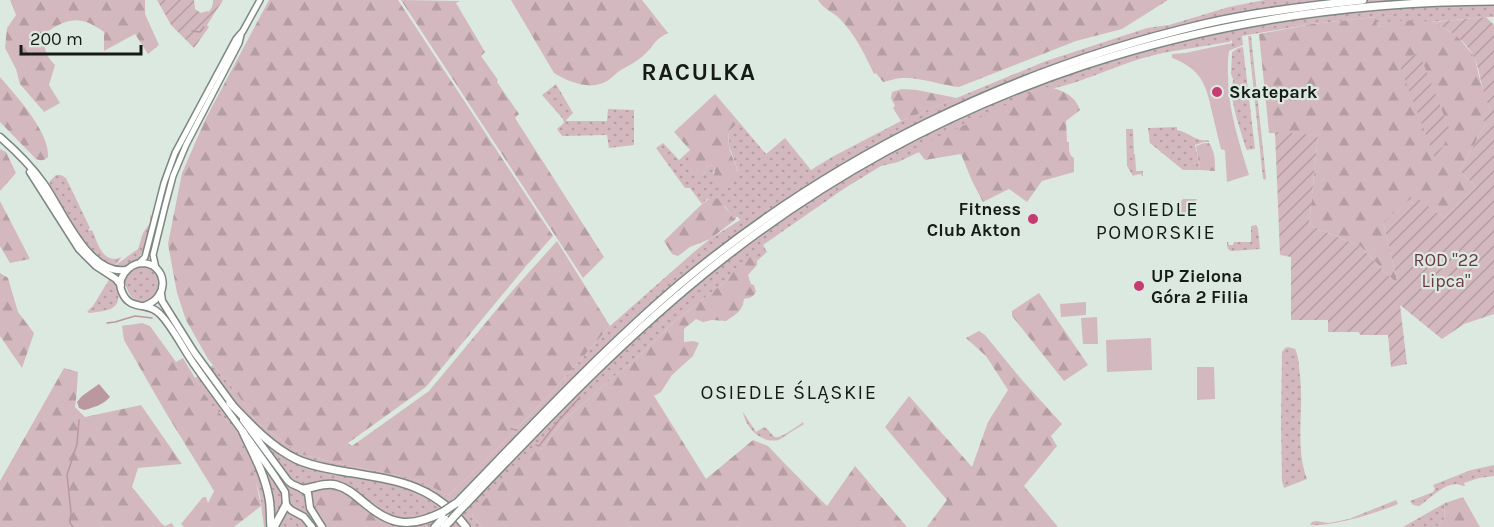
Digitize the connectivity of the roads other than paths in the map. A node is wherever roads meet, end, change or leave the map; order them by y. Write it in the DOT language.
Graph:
graph roads {
  1 [pos="260,0"];
  2 [pos="1363,0"];
  3 [pos="1494,2"];
  4 [pos="243,31"];
  5 [pos="0,137"];
  6 [pos="24,161"];
  7 [pos="138,264"];
  8 [pos="127,270"];
  9 [pos="156,270"];
  10 [pos="121,285"];
  11 [pos="161,294"];
  12 [pos="144,306"];
  13 [pos="230,403"];
  14 [pos="243,432"];
  15 [pos="300,488"];
  16 [pos="286,500"];
  17 [pos="309,503"];
  18 [pos="458,505"];
  19 [pos="294,511"];
  20 [pos="446,516"];
  21 [pos="272,527"];
  22 [pos="312,527"];
  23 [pos="322,527"];
  24 [pos="435,527"];
  25 [pos="444,527"];
  26 [pos="466,527"];
  1 -- 4 [label="main road"];
  2 -- 18 [label="highway"];
  3 -- 18 [label="highway"];
  4 -- 7 [label="main road"];
  4 -- 9 [label="main road"];
  5 -- 6 [label="main road"];
  6 -- 8 [label="main road"];
  6 -- 10 [label="main road"];
  7 -- 8 [label="main road"];
  7 -- 9 [label="main road"];
  8 -- 10 [label="main road"];
  9 -- 11 [label="main road"];
  10 -- 12 [label="main road"];
  11 -- 12 [label="main road"];
  11 -- 13 [label="main road"];
  12 -- 14 [label="main road"];
  13 -- 15 [label="main road"];
  13 -- 26 [label="highway"];
  14 -- 16 [label="main road"];
  14 -- 21 [label="highway"];
  15 -- 16 [label="main road"];
  15 -- 17 [label="main road"];
  15 -- 20 [label="highway"];
  16 -- 19 [label="main road"];
  16 -- 21 [label="highway"];
  17 -- 19 [label="main road"];
  17 -- 23 [label="main road"];
  18 -- 20 [label="highway, bridge"];
  19 -- 22 [label="main road"];
  20 -- 24 [label="highway"];
  20 -- 25 [label="highway"];
}
